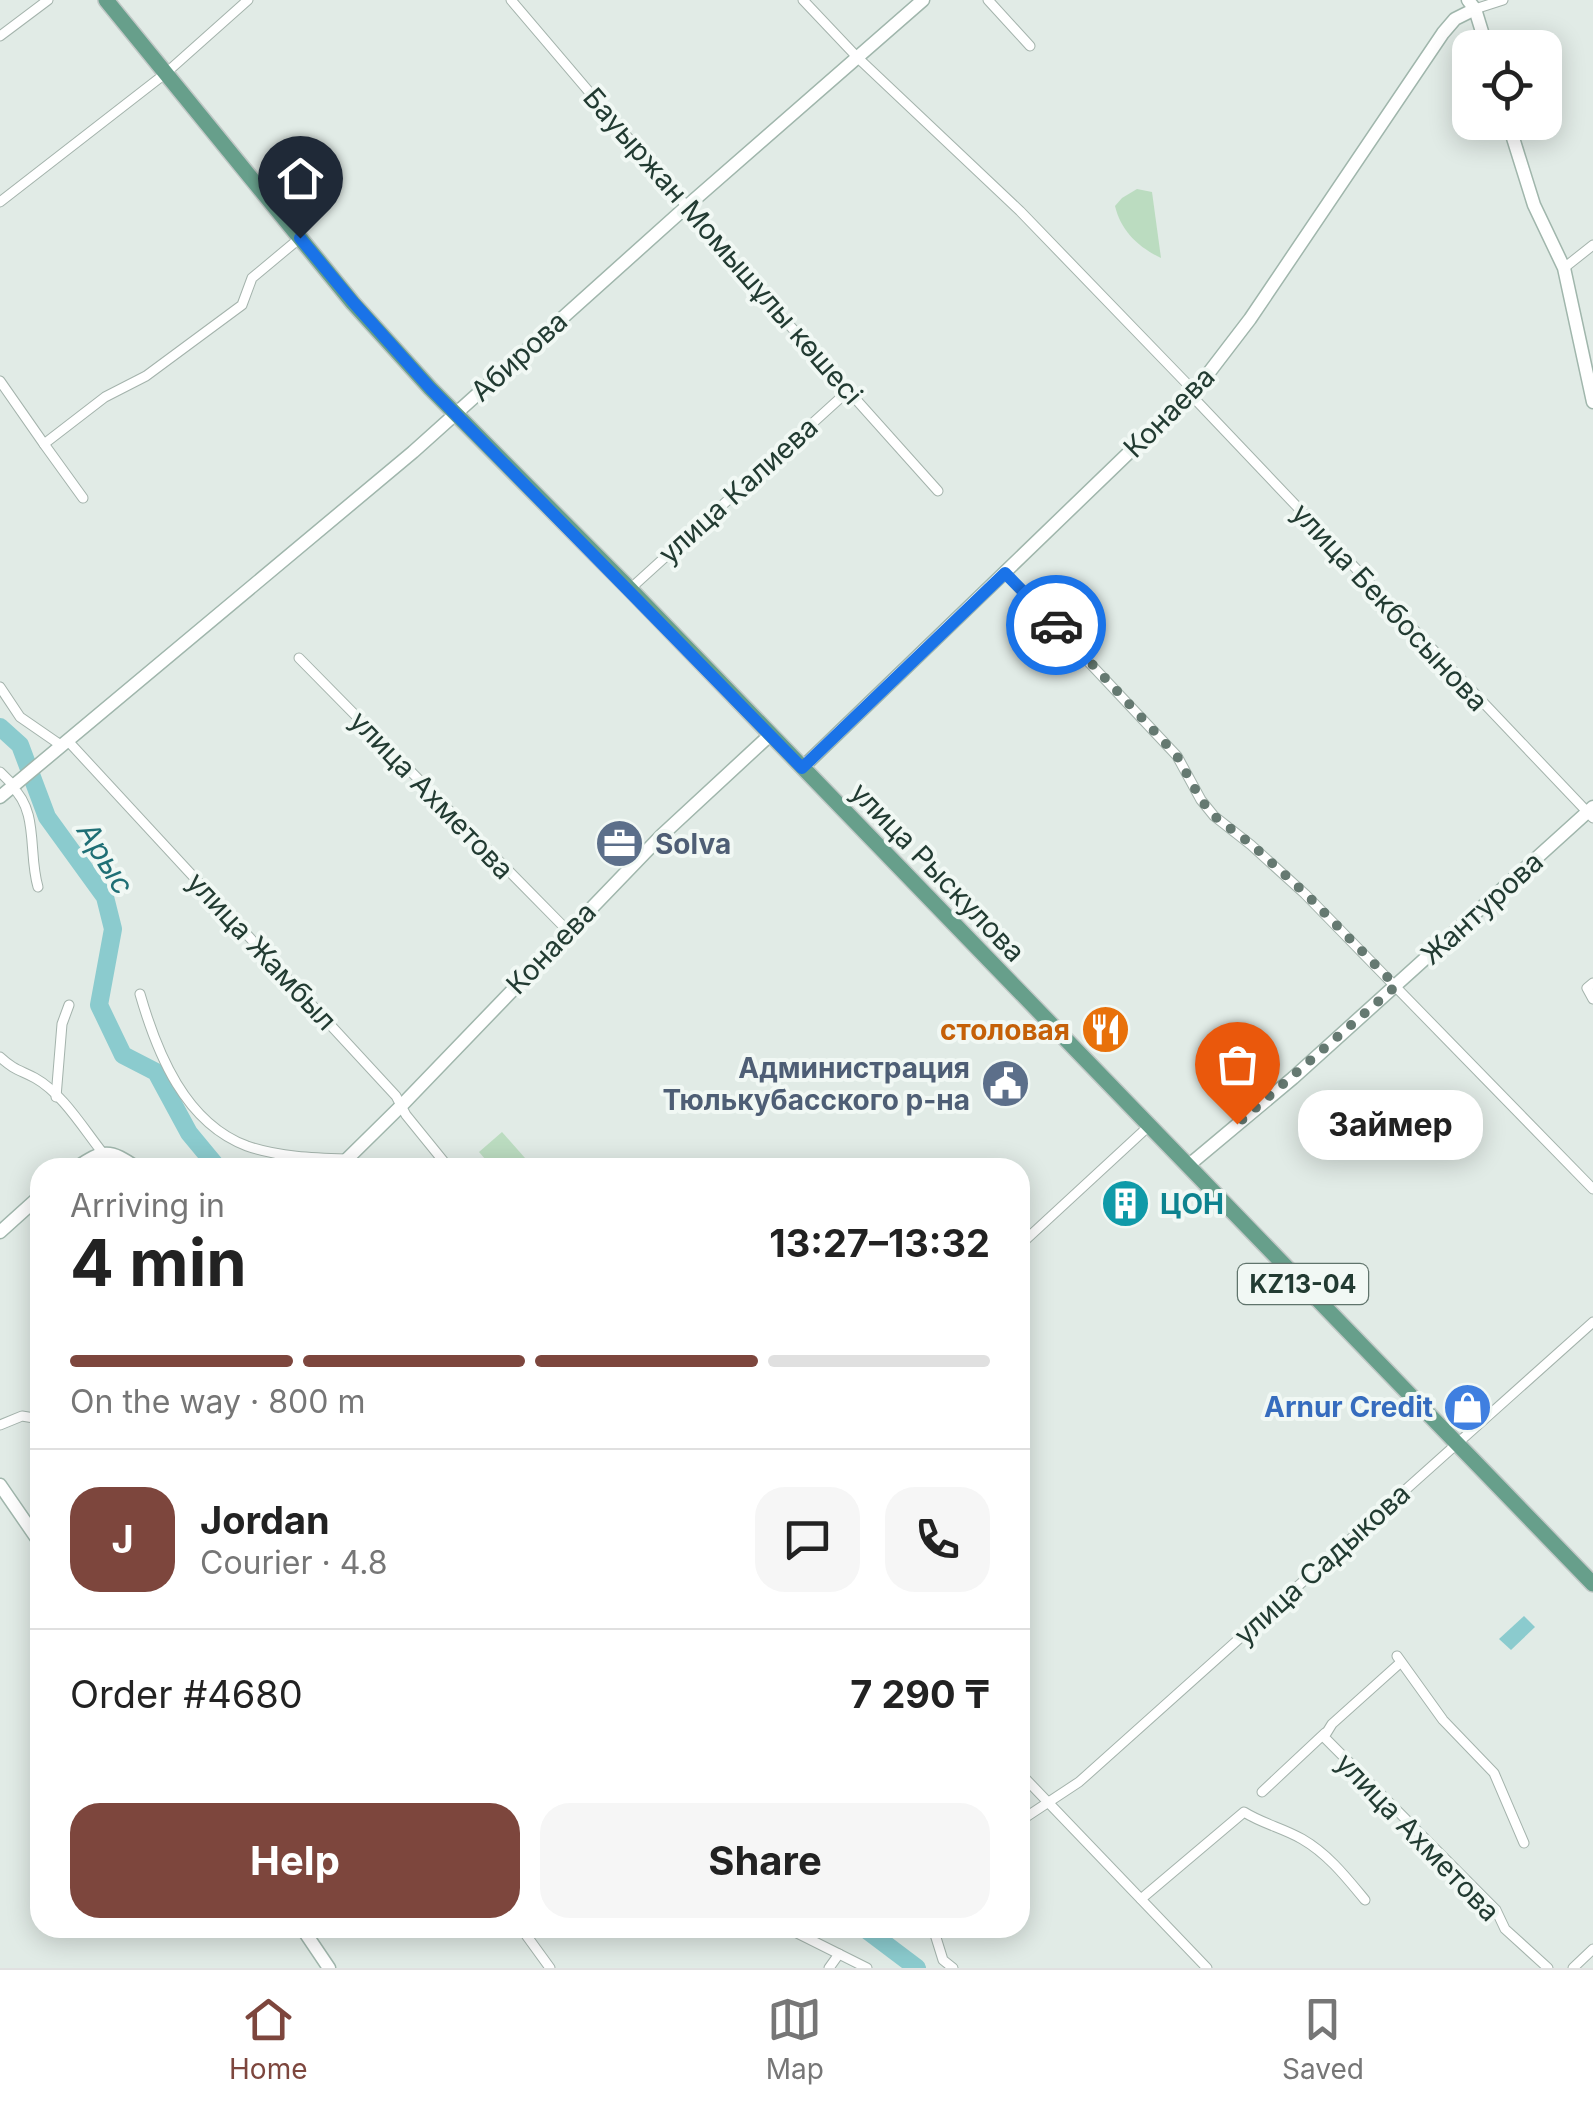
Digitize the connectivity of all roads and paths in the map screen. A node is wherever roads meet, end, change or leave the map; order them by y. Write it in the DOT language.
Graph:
graph roads {
  1 [pos="48,0"];
  2 [pos="106,0"];
  3 [pos="248,0"];
  4 [pos="511,0"];
  5 [pos="803,0"];
  6 [pos="923,0"];
  7 [pos="988,0"];
  8 [pos="1503,0"];
  9 [pos="1472,4"];
  10 [pos="1480,30"];
  11 [pos="0,36"];
  12 [pos="1030,46"];
  13 [pos="857,56"];
  14 [pos="166,73"];
  15 [pos="1514,140"];
  16 [pos="0,202"];
  17 [pos="686,207"];
  18 [pos="300,238"];
  19 [pos="1593,245"];
  20 [pos="1564,268"];
  21 [pos="0,381"];
  22 [pos="848,391"];
  23 [pos="1192,392"];
  24 [pos="1593,402"];
  25 [pos="455,414"];
  26 [pos="44,444"];
  27 [pos="938,491"];
  28 [pos="84,498"];
  29 [pos="1005,573"];
  30 [pos="630,589"];
  31 [pos="298,658"];
  32 [pos="0,687"];
  33 [pos="770,735"];
  34 [pos="63,745"];
  35 [pos="802,768"];
  36 [pos="0,772"];
  37 [pos="12,787"];
  38 [pos="1591,813"];
  39 [pos="38,887"];
  40 [pos="567,930"];
  41 [pos="1593,982"];
  42 [pos="1396,986"];
  43 [pos="140,994"];
  44 [pos="1593,999"];
  45 [pos="68,1005"];
  46 [pos="0,1058"];
  47 [pos="57,1070"];
  48 [pos="40,1082"];
  49 [pos="56,1097"];
  50 [pos="402,1106"];
  51 [pos="1150,1125"];
  52 [pos="102,1152"];
  53 [pos="92,1158"];
  54 [pos="121,1158"];
  55 [pos="303,1158"];
  56 [pos="348,1158"];
  57 [pos="441,1158"];
  58 [pos="1189,1166"];
  59 [pos="1593,1189"];
  60 [pos="30,1205"];
  61 [pos="0,1232"];
  62 [pos="1030,1236"];
  63 [pos="1593,1322"];
  64 [pos="30,1417"];
  65 [pos="0,1424"];
  66 [pos="1457,1442"];
  67 [pos="0,1484"];
  68 [pos="30,1528"];
  69 [pos="1593,1584"];
  70 [pos="1325,1733"];
  71 [pos="1030,1784"];
  72 [pos="1262,1792"];
  73 [pos="1049,1802"];
  74 [pos="1030,1815"];
  75 [pos="1524,1843"];
  76 [pos="1141,1899"];
  77 [pos="1364,1900"];
  78 [pos="309,1938"];
  79 [pos="528,1938"];
  80 [pos="807,1938"];
  81 [pos="936,1938"];
  82 [pos="1593,1949"];
  83 [pos="840,1954"];
  84 [pos="329,1968"];
  85 [pos="550,1968"];
  86 [pos="828,1968"];
  87 [pos="867,1968"];
  88 [pos="953,1968"];
  89 [pos="1207,1968"];
  90 [pos="1548,1968"];
  91 [pos="1573,1968"];
  1 -- 11 [label="street"];
  2 -- 14 [label="main road, улица Рыскулова / KZ13-04"];
  3 -- 14 [label="street"];
  4 -- 17 [label="street, Бауыржан Момышұлы көшесі"];
  5 -- 13 [label="street, улица Бекбосынова"];
  6 -- 13 [label="street, Абирова"];
  7 -- 12 [label="street"];
  8 -- 9 [label="street"];
  9 -- 10 [label="street"];
  9 -- 23 [label="street, Конаева"];
  13 -- 17 [label="street, Абирова"];
  13 -- 23 [label="street, улица Бекбосынова"];
  14 -- 16 [label="street"];
  14 -- 18 [label="main road, улица Рыскулова / KZ13-04"];
  15 -- 20 [label="street"];
  17 -- 22 [label="street, Бауыржан Момышұлы көшесі"];
  17 -- 25 [label="street, Абирова"];
  18 -- 25 [label="main road, улица Рыскулова / KZ13-04"];
  18 -- 26 [label="street"];
  19 -- 20 [label="street"];
  20 -- 24 [label="street"];
  21 -- 26 [label="street"];
  22 -- 27 [label="street, Бауыржан Момышұлы көшесі"];
  22 -- 30 [label="street, улица Калиева"];
  23 -- 29 [label="street, Конаева"];
  23 -- 38 [label="street, улица Бекбосынова"];
  25 -- 30 [label="main road, улица Рыскулова / KZ13-04"];
  25 -- 34 [label="street, Абирова"];
  26 -- 28 [label="street"];
  29 -- 35 [label="street, Конаева"];
  29 -- 42 [label="street"];
  30 -- 33 [label="main road, улица Рыскулова / KZ13-04"];
  31 -- 40 [label="street, улица Ахметова"];
  32 -- 34 [label="street, улица Жамбыл"];
  33 -- 35 [label="main road, улица Рыскулова / KZ13-04"];
  33 -- 40 [label="street, Конаева"];
  34 -- 37 [label="street, Абирова"];
  34 -- 50 [label="street, улица Жамбыл"];
  35 -- 51 [label="main road, улица Рыскулова / KZ13-04"];
  36 -- 37 [label="street"];
  37 -- 39 [label="street"];
  38 -- 42 [label="street, Жантурова"];
  40 -- 50 [label="street, Конаева"];
  41 -- 44 [label="street"];
  42 -- 58 [label="street, Жантурова"];
  42 -- 59 [label="street"];
  43 -- 55 [label="street"];
  45 -- 47 [label="street"];
  46 -- 48 [label="street"];
  47 -- 48 [label="street"];
  47 -- 49 [label="street"];
  48 -- 49 [label="street"];
  49 -- 52 [label="street"];
  50 -- 56 [label="street, Конаева"];
  50 -- 57 [label="street, улица Жамбыл"];
  51 -- 58 [label="main road, улица Рыскулова / KZ13-04"];
  51 -- 62 [label="street"];
  52 -- 53 [label="street"];
  52 -- 54 [label="street"];
  58 -- 66 [label="main road, улица Рыскулова / KZ13-04"];
  60 -- 61 [label="street"];
  63 -- 66 [label="street, улица Садыкова"];
  64 -- 65 [label="street"];
  66 -- 69 [label="main road, улица Рыскулова / KZ13-04"];
  66 -- 73 [label="street, улица Садыкова"];
  67 -- 68 [label="street"];
  70 -- 72 [label="street"];
  70 -- 75 [label="street, улица Ахметова"];
  70 -- 90 [label="street, улица Ахметова"];
  71 -- 73 [label="street"];
  73 -- 74 [label="street, улица Садыкова"];
  73 -- 76 [label="street"];
  76 -- 77 [label="street"];
  76 -- 89 [label="street"];
  78 -- 84 [label="street"];
  79 -- 85 [label="street"];
  80 -- 83 [label="street"];
  81 -- 88 [label="street"];
  82 -- 91 [label="street"];
  83 -- 86 [label="street"];
  83 -- 87 [label="street"];
}
